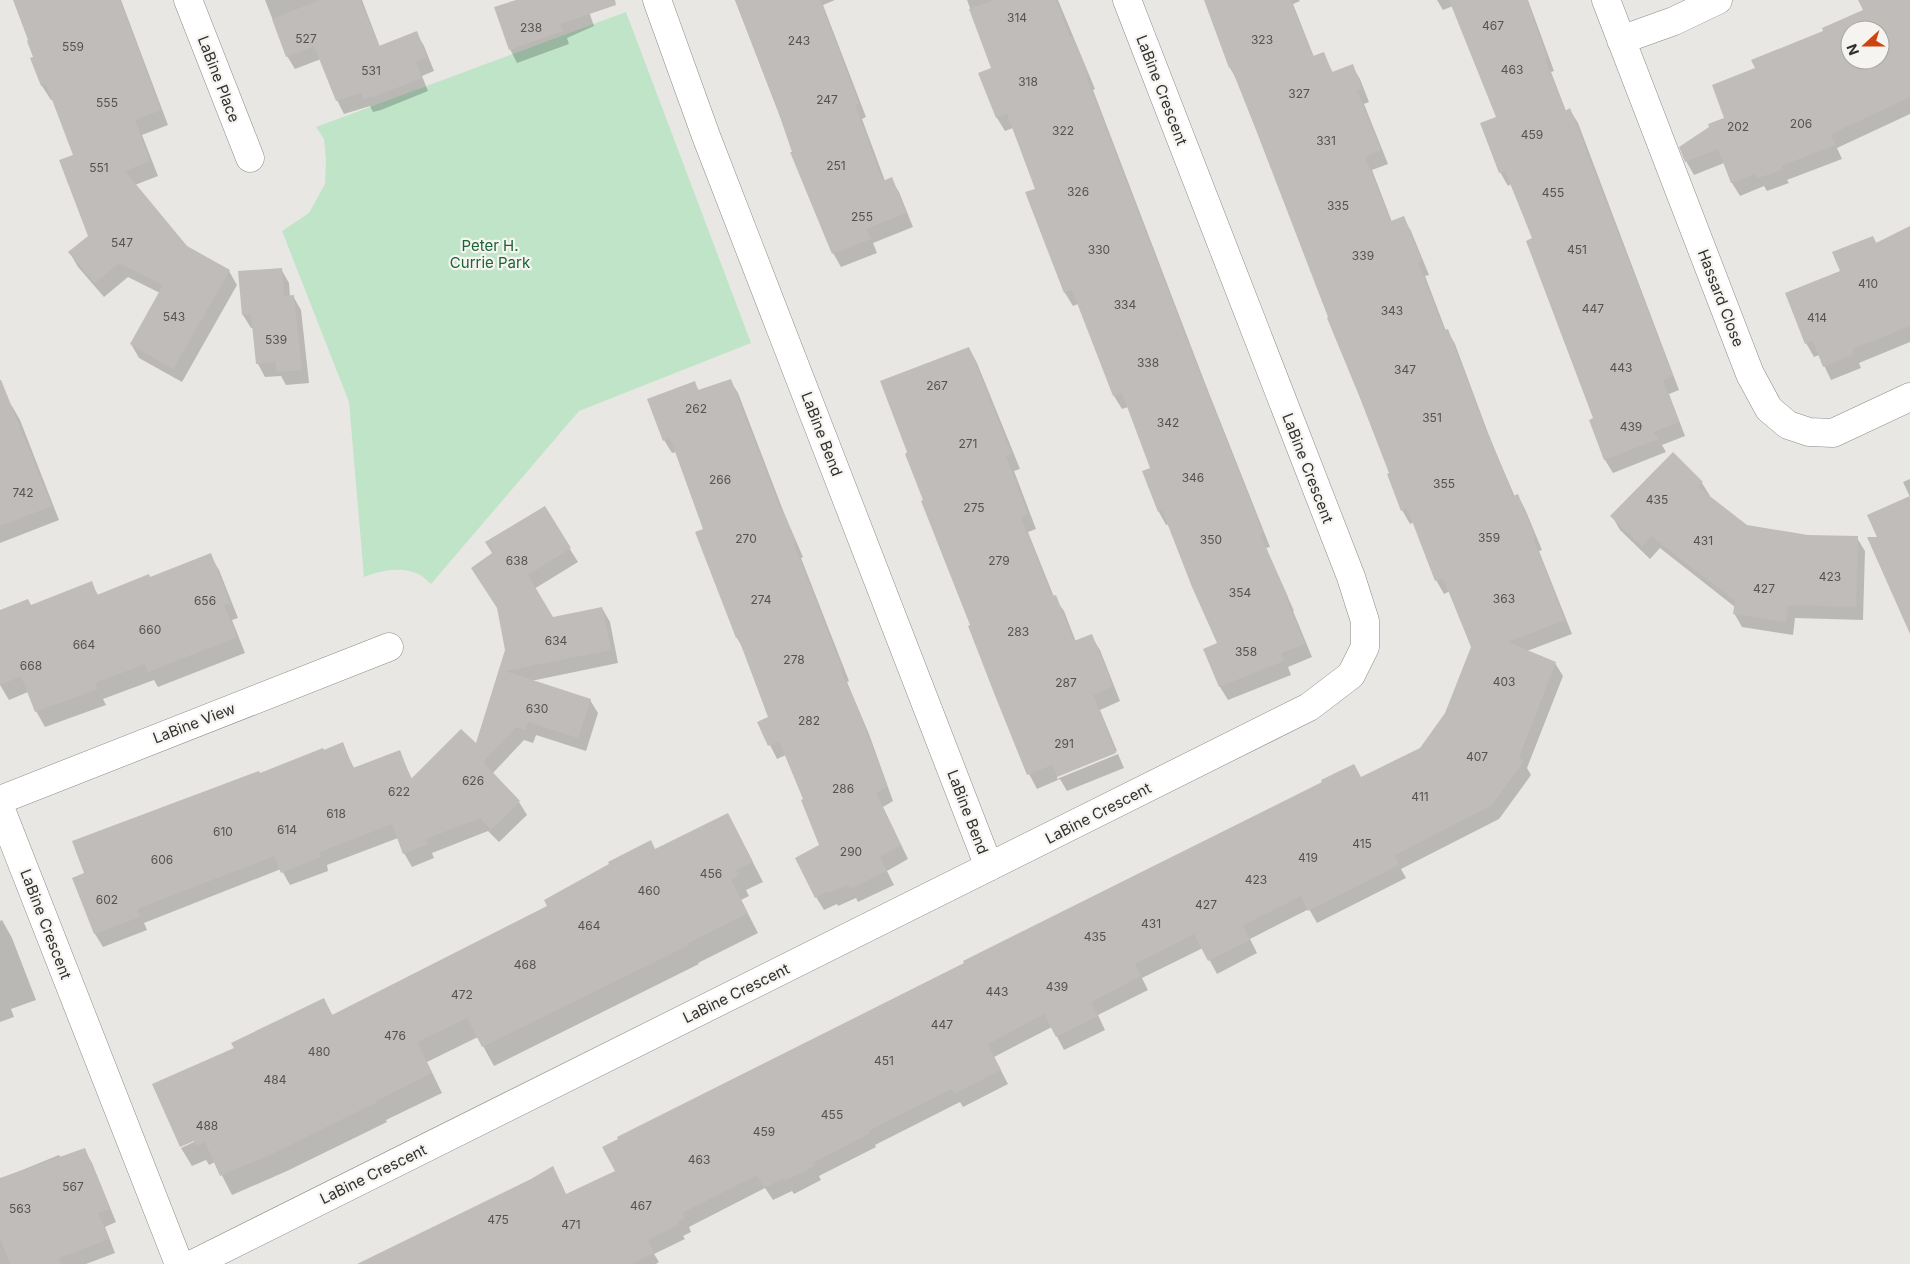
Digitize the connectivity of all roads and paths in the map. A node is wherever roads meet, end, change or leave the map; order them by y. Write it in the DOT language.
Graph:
graph roads {
  1 [pos="188,0"];
  2 [pos="658,0"];
  3 [pos="1127,0"];
  4 [pos="1606,0"];
  5 [pos="1718,0"];
  6 [pos="1621,40"];
  7 [pos="250,158"];
  8 [pos="1910,397"];
  9 [pos="388,647"];
  10 [pos="0,800"];
  11 [pos="0,807"];
  12 [pos="989,867"];
  13 [pos="179,1264"];
  14 [pos="193,1264"];
  1 -- 7 [label="street, LaBine Place"];
  2 -- 12 [label="street, LaBine Bend"];
  3 -- 12 [label="street, LaBine Crescent"];
  4 -- 6 [label="street, Hassard Close"];
  5 -- 6 [label="street"];
  6 -- 8 [label="street, Hassard Close"];
  9 -- 10 [label="street, LaBine View"];
  11 -- 13 [label="street, LaBine Crescent"];
  12 -- 14 [label="street, LaBine Crescent"];
}
